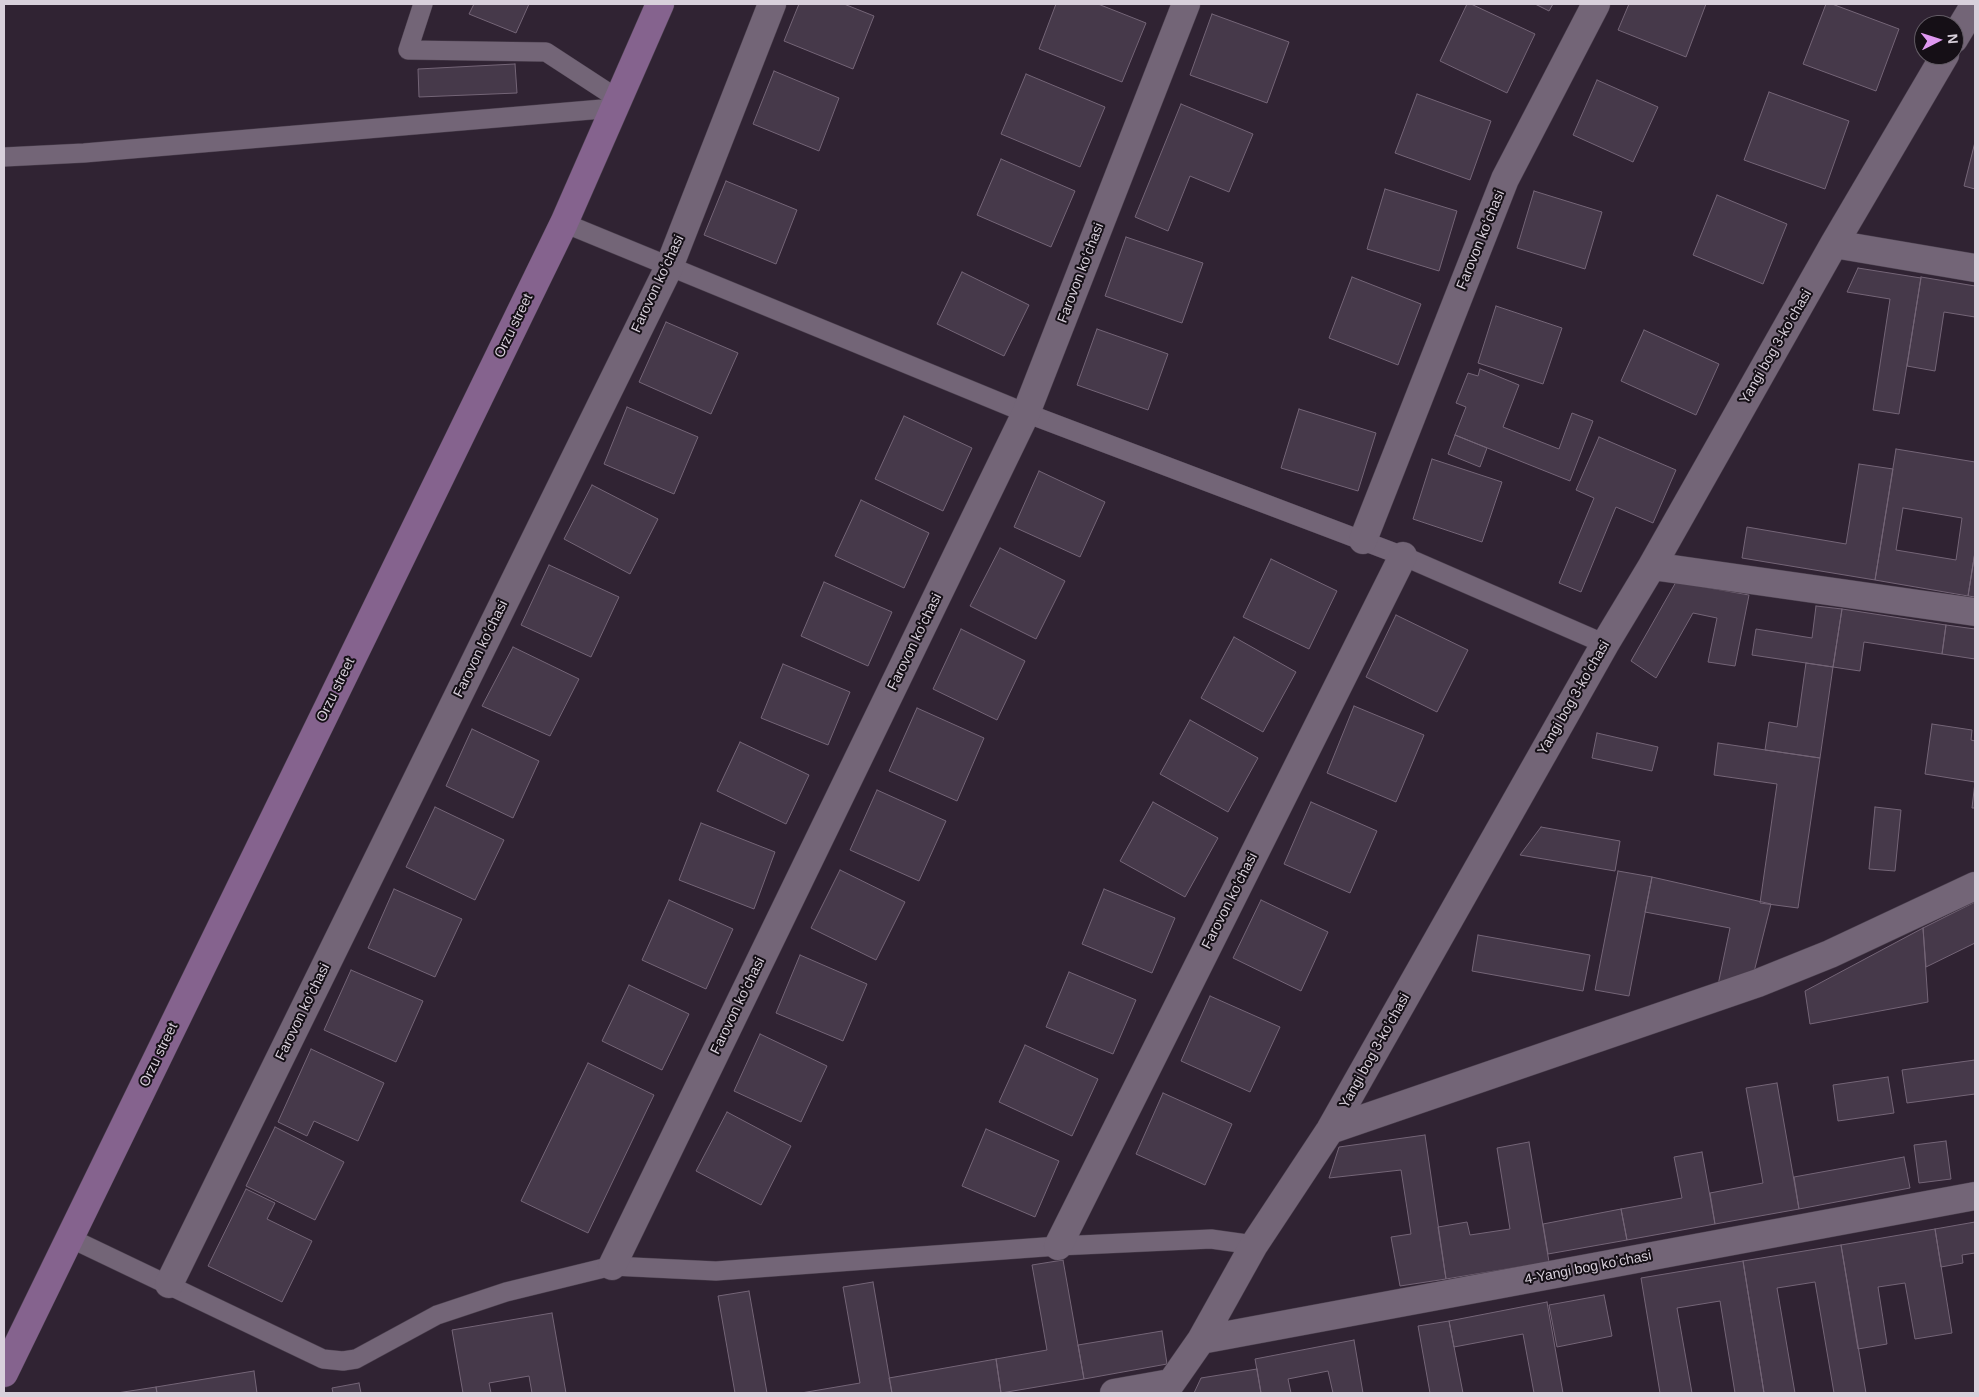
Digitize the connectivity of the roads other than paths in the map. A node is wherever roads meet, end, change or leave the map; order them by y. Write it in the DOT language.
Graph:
graph roads {
  1 [pos="423,4"];
  2 [pos="660,4"];
  3 [pos="772,4"];
  4 [pos="1186,4"];
  5 [pos="1596,4"];
  6 [pos="1975,4"];
  7 [pos="1964,22"];
  8 [pos="1939,65"];
  9 [pos="616,104"];
  10 [pos="4,157"];
  11 [pos="564,223"];
  12 [pos="1834,244"];
  13 [pos="668,267"];
  14 [pos="1975,268"];
  15 [pos="1026,413"];
  16 [pos="1363,540"];
  17 [pos="1402,556"];
  18 [pos="1652,566"];
  19 [pos="1975,612"];
  20 [pos="1605,644"];
  21 [pos="1975,886"];
  22 [pos="1330,1130"];
  23 [pos="1975,1196"];
  24 [pos="70,1238"];
  25 [pos="1254,1245"];
  26 [pos="1058,1246"];
  27 [pos="612,1266"];
  28 [pos="170,1284"];
  29 [pos="1201,1340"];
  30 [pos="4,1373"];
  31 [pos="1167,1388"];
  32 [pos="1114,1393"];
  1 -- 9 [label="lane"];
  2 -- 9 [label="main road, Orzu street"];
  3 -- 13 [label="street, Farovon koʻchasi"];
  4 -- 15 [label="street, Farovon koʻchasi"];
  5 -- 16 [label="street, Farovon koʻchasi"];
  6 -- 7 [label="street"];
  8 -- 12 [label="street, Yangi bog 3-koʼchasi"];
  9 -- 10 [label="lane"];
  9 -- 11 [label="main road, Orzu street"];
  11 -- 13 [label="lane"];
  11 -- 24 [label="main road, Orzu street"];
  12 -- 14 [label="street"];
  12 -- 18 [label="street, Yangi bog 3-koʼchasi"];
  13 -- 15 [label="lane"];
  13 -- 28 [label="street, Farovon koʻchasi"];
  15 -- 16 [label="lane"];
  15 -- 27 [label="street, Farovon koʻchasi"];
  16 -- 17 [label="lane"];
  17 -- 20 [label="lane"];
  17 -- 26 [label="street, Farovon koʻchasi"];
  18 -- 19 [label="street"];
  18 -- 20 [label="street, Yangi bog 3-koʼchasi"];
  20 -- 22 [label="street, Yangi bog 3-koʼchasi"];
  21 -- 22 [label="street"];
  22 -- 25 [label="street, Yangi bog 3-koʼchasi"];
  23 -- 29 [label="street, 4-Yangi bog koʼchasi"];
  24 -- 28 [label="lane"];
  24 -- 30 [label="main road, Orzu street"];
  25 -- 26 [label="lane"];
  25 -- 29 [label="street, Yangi bog 3-koʼchasi"];
  26 -- 27 [label="lane"];
  27 -- 28 [label="lane"];
  29 -- 31 [label="street, Yangi bog 3-koʼchasi"];
  31 -- 32 [label="street"];
}
